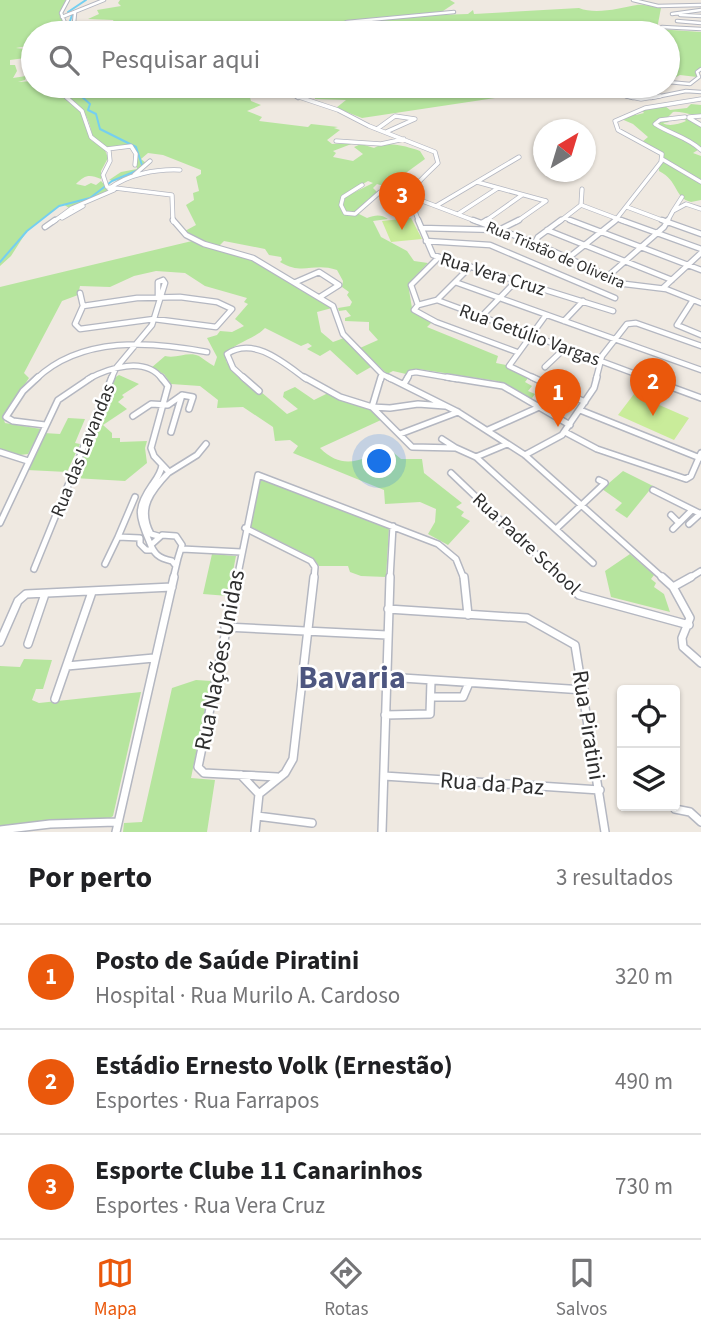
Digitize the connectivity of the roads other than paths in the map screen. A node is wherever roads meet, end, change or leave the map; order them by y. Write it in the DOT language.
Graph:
graph roads {
  1 [pos="68,0"];
  2 [pos="104,0"];
  3 [pos="633,0"];
  4 [pos="701,5"];
  5 [pos="701,10"];
  6 [pos="454,12"];
  7 [pos="75,13"];
  8 [pos="673,14"];
  9 [pos="679,14"];
  10 [pos="701,16"];
  11 [pos="62,17"];
  12 [pos="384,19"];
  13 [pos="62,21"];
  14 [pos="74,21"];
  15 [pos="359,21"];
  16 [pos="388,21"];
  17 [pos="680,21"];
  18 [pos="701,23"];
  19 [pos="680,28"];
  20 [pos="701,29"];
  21 [pos="701,69"];
  22 [pos="680,83"];
  23 [pos="680,92"];
  24 [pos="701,92"];
  25 [pos="70,98"];
  26 [pos="298,98"];
  27 [pos="701,99"];
  28 [pos="701,116"];
  29 [pos="688,117"];
  30 [pos="701,125"];
  31 [pos="377,129"];
  32 [pos="386,132"];
  33 [pos="404,139"];
  34 [pos="336,141"];
  35 [pos="107,149"];
  36 [pos="701,150"];
  37 [pos="519,157"];
  38 [pos="662,159"];
  39 [pos="150,161"];
  40 [pos="135,165"];
  41 [pos="180,170"];
  42 [pos="686,174"];
  43 [pos="131,177"];
  44 [pos="701,179"];
  45 [pos="477,182"];
  46 [pos="362,185"];
  47 [pos="108,187"];
  48 [pos="498,188"];
  49 [pos="582,188"];
  50 [pos="523,195"];
  51 [pos="412,197"];
  52 [pos="682,197"];
  53 [pos="85,203"];
  54 [pos="581,205"];
  55 [pos="436,206"];
  56 [pos="628,207"];
  57 [pos="701,209"];
  58 [pos="673,211"];
  59 [pos="458,214"];
  60 [pos="62,218"];
  61 [pos="565,218"];
  62 [pos="618,218"];
  63 [pos="667,221"];
  64 [pos="482,223"];
  65 [pos="45,228"];
  66 [pos="421,228"];
  67 [pos="484,229"];
  68 [pos="499,230"];
  69 [pos="547,230"];
  70 [pos="602,232"];
  71 [pos="657,233"];
  72 [pos="701,234"];
  73 [pos="426,241"];
  74 [pos="535,243"];
  75 [pos="486,244"];
  76 [pos="585,246"];
  77 [pos="641,247"];
  78 [pos="701,251"];
  79 [pos="572,256"];
  80 [pos="439,257"];
  81 [pos="625,261"];
  82 [pos="688,265"];
  83 [pos="470,267"];
  84 [pos="701,270"];
  85 [pos="607,277"];
  86 [pos="672,280"];
  87 [pos="516,281"];
  88 [pos="296,282"];
  89 [pos="455,282"];
  90 [pos="663,288"];
  91 [pos="80,293"];
  92 [pos="320,297"];
  93 [pos="159,298"];
  94 [pos="615,298"];
  95 [pos="499,299"];
  96 [pos="438,300"];
  97 [pos="693,300"];
  98 [pos="583,302"];
  99 [pos="701,303"];
  100 [pos="418,305"];
  101 [pos="83,306"];
  102 [pos="612,311"];
  103 [pos="546,315"];
  104 [pos="481,317"];
  105 [pos="154,319"];
  106 [pos="564,321"];
  107 [pos="530,335"];
  108 [pos="701,335"];
  109 [pos="615,339"];
  110 [pos="138,342"];
  111 [pos="701,346"];
  112 [pos="565,348"];
  113 [pos="207,352"];
  114 [pos="517,352"];
  115 [pos="600,360"];
  116 [pos="511,367"];
  117 [pos="545,367"];
  118 [pos="117,368"];
  119 [pos="701,370"];
  120 [pos="103,371"];
  121 [pos="382,374"];
  122 [pos="112,376"];
  123 [pos="404,384"];
  124 [pos="259,391"];
  125 [pos="182,395"];
  126 [pos="701,398"];
  127 [pos="585,402"];
  128 [pos="164,406"];
  129 [pos="372,407"];
  130 [pos="449,407"];
  131 [pos="537,408"];
  132 [pos="189,409"];
  133 [pos="580,410"];
  134 [pos="458,412"];
  135 [pos="133,416"];
  136 [pos="45,425"];
  137 [pos="570,425"];
  138 [pos="488,430"];
  139 [pos="171,432"];
  140 [pos="565,432"];
  141 [pos="400,434"];
  142 [pos="442,439"];
  143 [pos="206,443"];
  144 [pos="507,444"];
  145 [pos="456,448"];
  146 [pos="0,452"];
  147 [pos="525,455"];
  148 [pos="477,457"];
  149 [pos="700,457"];
  150 [pos="28,461"];
  151 [pos="166,468"];
  152 [pos="451,473"];
  153 [pos="599,480"];
  154 [pos="653,490"];
  155 [pos="135,497"];
  156 [pos="582,506"];
  157 [pos="692,510"];
  158 [pos="701,514"];
  159 [pos="671,515"];
  160 [pos="0,523"];
  161 [pos="679,523"];
  162 [pos="690,524"];
  163 [pos="393,526"];
  164 [pos="245,528"];
  165 [pos="556,529"];
  166 [pos="673,529"];
  167 [pos="158,536"];
  168 [pos="118,537"];
  169 [pos="152,547"];
  170 [pos="182,549"];
  171 [pos="241,552"];
  172 [pos="176,562"];
  173 [pos="593,563"];
  174 [pos="105,564"];
  175 [pos="34,569"];
  176 [pos="701,571"];
  177 [pos="172,587"];
  178 [pos="673,587"];
  179 [pos="92,592"];
  180 [pos="45,594"];
  181 [pos="388,609"];
  182 [pos="468,615"];
  183 [pos="688,625"];
  184 [pos="225,626"];
  185 [pos="308,632"];
  186 [pos="387,635"];
  187 [pos="0,642"];
  188 [pos="28,644"];
  189 [pos="153,658"];
  190 [pos="701,663"];
  191 [pos="68,666"];
  192 [pos="387,677"];
  193 [pos="431,681"];
  194 [pos="469,683"];
  195 [pos="584,690"];
  196 [pos="432,697"];
  197 [pos="55,699"];
  198 [pos="385,715"];
  199 [pos="241,775"];
  200 [pos="384,776"];
  201 [pos="277,777"];
  202 [pos="600,790"];
  203 [pos="259,794"];
  204 [pos="680,810"];
  205 [pos="257,816"];
  206 [pos="116,822"];
  207 [pos="701,822"];
  208 [pos="312,823"];
  209 [pos="0,830"];
  210 [pos="116,832"];
  211 [pos="254,832"];
  212 [pos="382,832"];
  213 [pos="605,832"];
  1 -- 11 [label="street"];
  2 -- 7 [label="street"];
  3 -- 4 [label="street"];
  5 -- 9 [label="street"];
  6 -- 12 [label="street"];
  7 -- 11 [label="street"];
  7 -- 14 [label="street"];
  8 -- 9 [label="street"];
  9 -- 10 [label="street"];
  11 -- 13 [label="street"];
  12 -- 15 [label="street"];
  12 -- 16 [label="street"];
  17 -- 18 [label="street"];
  19 -- 20 [label="street"];
  21 -- 22 [label="street"];
  23 -- 24 [label="street"];
  25 -- 35 [label="street"];
  26 -- 31 [label="street"];
  27 -- 38 [label="street"];
  28 -- 29 [label="street"];
  29 -- 30 [label="street"];
  29 -- 36 [label="street"];
  31 -- 32 [label="street"];
  31 -- 32 [label="street"];
  32 -- 33 [label="street"];
  33 -- 34 [label="street"];
  33 -- 51 [label="street"];
  35 -- 40 [label="street"];
  35 -- 47 [label="street"];
  37 -- 45 [label="street"];
  38 -- 42 [label="street"];
  38 -- 56 [label="street"];
  39 -- 43 [label="street"];
  41 -- 43 [label="street"];
  42 -- 44 [label="street"];
  43 -- 47 [label="street"];
  45 -- 48 [label="street"];
  45 -- 55 [label="street"];
  46 -- 51 [label="street, Rua Tristão de Oliveira"];
  47 -- 53 [label="street"];
  47 -- 88 [label="street"];
  48 -- 50 [label="street"];
  48 -- 59 [label="street"];
  49 -- 54 [label="street"];
  50 -- 64 [label="street"];
  50 -- 68 [label="street"];
  51 -- 55 [label="street, Rua Tristão de Oliveira"];
  51 -- 66 [label="street, Rua Vera Cruz"];
  52 -- 58 [label="street"];
  53 -- 60 [label="street"];
  53 -- 65 [label="street"];
  54 -- 61 [label="street"];
  54 -- 62 [label="street"];
  55 -- 59 [label="street, Rua Tristão de Oliveira"];
  56 -- 62 [label="street"];
  56 -- 63 [label="street"];
  57 -- 58 [label="street"];
  58 -- 63 [label="street"];
  59 -- 64 [label="street, Rua Tristão de Oliveira"];
  61 -- 69 [label="street"];
  61 -- 70 [label="street"];
  62 -- 70 [label="street"];
  62 -- 71 [label="street"];
  63 -- 71 [label="street"];
  63 -- 72 [label="street"];
  64 -- 68 [label="street, Rua Tristão de Oliveira"];
  66 -- 67 [label="street"];
  66 -- 73 [label="street, Rua Vera Cruz"];
  67 -- 68 [label="street"];
  67 -- 75 [label="street"];
  68 -- 74 [label="street, Rua Tristão de Oliveira"];
  69 -- 74 [label="street"];
  69 -- 76 [label="street"];
  70 -- 76 [label="street"];
  70 -- 77 [label="street"];
  71 -- 77 [label="street"];
  71 -- 78 [label="street"];
  73 -- 75 [label="street"];
  73 -- 80 [label="street, Rua Vera Cruz"];
  74 -- 85 [label="street, Rua Tristão de Oliveira"];
  75 -- 94 [label="street"];
  76 -- 79 [label="street"];
  76 -- 81 [label="street"];
  77 -- 81 [label="street"];
  77 -- 82 [label="street"];
  78 -- 82 [label="street"];
  80 -- 83 [label="street, Rua Vera Cruz"];
  80 -- 100 [label="street"];
  81 -- 85 [label="street"];
  81 -- 86 [label="street"];
  82 -- 84 [label="street"];
  82 -- 86 [label="street"];
  83 -- 87 [label="street, Rua Vera Cruz"];
  83 -- 89 [label="street"];
  85 -- 90 [label="street, Rua Tristão de Oliveira"];
  86 -- 90 [label="street"];
  87 -- 95 [label="street"];
  87 -- 98 [label="street, Rua Vera Cruz"];
  88 -- 92 [label="street"];
  88 -- 92 [label="street"];
  89 -- 95 [label="street"];
  89 -- 96 [label="street"];
  90 -- 97 [label="street, Rua Tristão de Oliveira"];
  91 -- 101 [label="street"];
  92 -- 121 [label="street"];
  93 -- 101 [label="street"];
  93 -- 105 [label="street, Rua das Lavandas"];
  93 -- 105 [label="street"];
  95 -- 103 [label="street"];
  95 -- 104 [label="street"];
  96 -- 100 [label="street"];
  96 -- 104 [label="street, Rua Getúlio Vargas"];
  97 -- 99 [label="street, Rua Tristão de Oliveira"];
  97 -- 108 [label="street"];
  98 -- 102 [label="street, Rua Vera Cruz"];
  98 -- 106 [label="street"];
  100 -- 114 [label="street"];
  101 -- 105 [label="street"];
  103 -- 106 [label="street"];
  103 -- 107 [label="street"];
  104 -- 107 [label="street, Rua Getúlio Vargas"];
  105 -- 110 [label="street, Rua das Lavandas"];
  106 -- 109 [label="street"];
  107 -- 112 [label="street, Rua Getúlio Vargas"];
  107 -- 114 [label="street"];
  109 -- 111 [label="street"];
  109 -- 115 [label="street"];
  109 -- 119 [label="street"];
  110 -- 113 [label="street"];
  110 -- 118 [label="street, Rua das Lavandas"];
  110 -- 136 [label="street"];
  112 -- 115 [label="street, Rua Getúlio Vargas"];
  112 -- 117 [label="street"];
  114 -- 116 [label="street"];
  115 -- 126 [label="street, Rua Getúlio Vargas"];
  115 -- 127 [label="street"];
  116 -- 127 [label="street"];
  118 -- 120 [label="street"];
  118 -- 122 [label="street, Rua das Lavandas"];
  118 -- 128 [label="street"];
  120 -- 122 [label="street"];
  120 -- 136 [label="street"];
  121 -- 123 [label="street"];
  121 -- 129 [label="street"];
  122 -- 175 [label="street, Rua das Lavandas"];
  123 -- 130 [label="street"];
  123 -- 131 [label="street"];
  124 -- 129 [label="street"];
  125 -- 128 [label="street"];
  125 -- 132 [label="street"];
  125 -- 139 [label="street"];
  127 -- 133 [label="street"];
  128 -- 135 [label="street"];
  128 -- 151 [label="street"];
  129 -- 130 [label="street"];
  129 -- 141 [label="street"];
  130 -- 134 [label="street"];
  131 -- 137 [label="street"];
  131 -- 138 [label="street"];
  133 -- 137 [label="street"];
  133 -- 149 [label="street"];
  134 -- 138 [label="street"];
  134 -- 141 [label="street"];
  136 -- 150 [label="street"];
  137 -- 140 [label="street"];
  138 -- 144 [label="street"];
  140 -- 147 [label="street"];
  140 -- 149 [label="street"];
  141 -- 145 [label="street"];
  142 -- 145 [label="street"];
  143 -- 151 [label="street"];
  144 -- 147 [label="street"];
  144 -- 148 [label="street"];
  145 -- 148 [label="street"];
  146 -- 150 [label="street"];
  147 -- 156 [label="street"];
  148 -- 165 [label="street"];
  150 -- 160 [label="street"];
  151 -- 167 [label="street"];
  151 -- 169 [label="street"];
  152 -- 183 [label="street, Rua Padre School"];
  153 -- 156 [label="street"];
  154 -- 157 [label="street"];
  155 -- 168 [label="street"];
  156 -- 165 [label="street"];
  156 -- 178 [label="street"];
  157 -- 158 [label="street"];
  157 -- 161 [label="street"];
  158 -- 162 [label="street"];
  159 -- 161 [label="street"];
  161 -- 166 [label="street"];
  163 -- 164 [label="street, Rua Nações Unidas"];
  163 -- 181 [label="street"];
  163 -- 182 [label="street"];
  164 -- 171 [label="street, Rua Nações Unidas"];
  164 -- 185 [label="street"];
  165 -- 173 [label="street"];
  167 -- 169 [label="street"];
  167 -- 170 [label="street"];
  168 -- 169 [label="street"];
  168 -- 174 [label="street"];
  169 -- 172 [label="street"];
  170 -- 171 [label="street"];
  170 -- 172 [label="street"];
  171 -- 184 [label="street, Rua Nações Unidas"];
  172 -- 177 [label="street"];
  176 -- 178 [label="street"];
  177 -- 179 [label="street"];
  177 -- 189 [label="street"];
  178 -- 183 [label="street"];
  179 -- 180 [label="street"];
  179 -- 191 [label="street"];
  180 -- 187 [label="street"];
  180 -- 188 [label="street"];
  181 -- 182 [label="street, Rua Piratini"];
  181 -- 186 [label="street"];
  182 -- 195 [label="street, Rua Piratini"];
  183 -- 190 [label="street"];
  184 -- 185 [label="street"];
  184 -- 199 [label="street, Rua Nações Unidas"];
  185 -- 186 [label="street"];
  185 -- 201 [label="street"];
  186 -- 192 [label="street"];
  189 -- 191 [label="street"];
  189 -- 206 [label="street"];
  191 -- 197 [label="street"];
  192 -- 193 [label="street"];
  192 -- 198 [label="street"];
  193 -- 194 [label="street"];
  193 -- 196 [label="street"];
  194 -- 195 [label="street"];
  194 -- 196 [label="street"];
  195 -- 202 [label="street, Rua Piratini"];
  196 -- 198 [label="street"];
  198 -- 200 [label="street"];
  199 -- 201 [label="street, Rua Nações Unidas"];
  199 -- 203 [label="street"];
  200 -- 202 [label="street, Rua da Paz"];
  200 -- 212 [label="street"];
  201 -- 203 [label="street"];
  202 -- 213 [label="street, Rua Piratini"];
  203 -- 205 [label="street"];
  204 -- 207 [label="street"];
  205 -- 208 [label="street"];
  205 -- 211 [label="street"];
  206 -- 209 [label="street"];
  206 -- 210 [label="street"];
}
